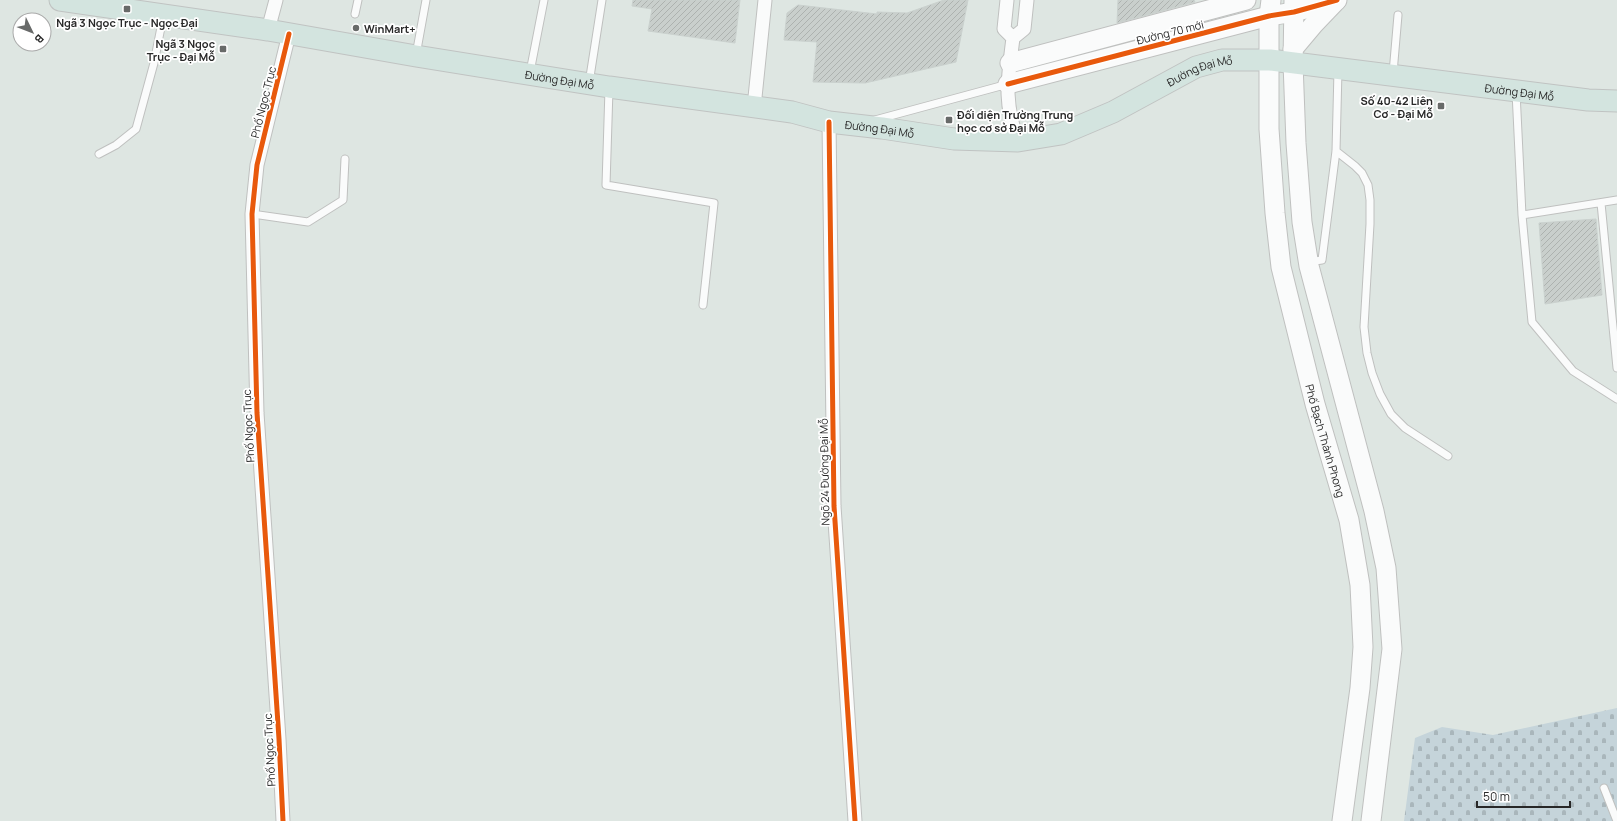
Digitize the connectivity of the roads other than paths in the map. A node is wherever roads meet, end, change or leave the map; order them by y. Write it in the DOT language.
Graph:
graph roads {
  1 [pos="60,0"];
  2 [pos="276,0"];
  3 [pos="358,0"];
  4 [pos="426,0"];
  5 [pos="544,0"];
  6 [pos="602,0"];
  7 [pos="765,0"];
  8 [pos="1007,0"];
  9 [pos="1027,0"];
  10 [pos="1246,0"];
  11 [pos="1337,0"];
  12 [pos="82,2"];
  13 [pos="1223,4"];
  14 [pos="1294,6"];
  15 [pos="1270,8"];
  16 [pos="164,14"];
  17 [pos="355,14"];
  18 [pos="1398,16"];
  19 [pos="268,30"];
  20 [pos="289,34"];
  21 [pos="1013,38"];
  22 [pos="416,56"];
  23 [pos="1293,56"];
  24 [pos="1270,60"];
  25 [pos="1010,63"];
  26 [pos="1338,70"];
  27 [pos="530,74"];
  28 [pos="1393,76"];
  29 [pos="588,83"];
  30 [pos="1008,84"];
  31 [pos="609,87"];
  32 [pos="1516,90"];
  33 [pos="1617,101"];
  34 [pos="754,107"];
  35 [pos="829,122"];
  36 [pos="858,125"];
  37 [pos="1018,141"];
  38 [pos="1336,151"];
  39 [pos="99,154"];
  40 [pos="345,159"];
  41 [pos="1617,200"];
  42 [pos="1601,203"];
  43 [pos="252,214"];
  44 [pos="1522,215"];
  45 [pos="1309,266"];
  46 [pos="703,305"];
  47 [pos="1617,368"];
  48 [pos="1617,400"];
  49 [pos="1448,456"];
  50 [pos="1363,647"];
  51 [pos="1392,649"];
  52 [pos="1604,788"];
  53 [pos="283,821"];
  54 [pos="855,821"];
  55 [pos="1342,821"];
  56 [pos="1371,821"];
  57 [pos="1617,821"];
  1 -- 12 [label="main road, Đường Đại Mỗ"];
  2 -- 19 [label="street"];
  3 -- 17 [label="lane"];
  4 -- 22 [label="lane"];
  5 -- 27 [label="lane"];
  6 -- 29 [label="lane"];
  7 -- 34 [label="street"];
  8 -- 21 [label="street"];
  9 -- 21 [label="street"];
  10 -- 13 [label="main road, Đường 70 mới"];
  11 -- 14 [label="main road, Đường 70 mới"];
  11 -- 23 [label="main road"];
  12 -- 16 [label="main road, Đường Đại Mỗ"];
  13 -- 25 [label="main road, Đường 70 mới"];
  14 -- 15 [label="main road, Đường 70 mới"];
  14 -- 23 [label="main road"];
  15 -- 24 [label="main road, Phố Bạch Thành Phong"];
  15 -- 30 [label="main road, Đường 70 mới"];
  16 -- 19 [label="main road, Đường Đại Mỗ"];
  16 -- 39 [label="lane"];
  18 -- 28 [label="lane"];
  19 -- 20 [label="main road, Đường Đại Mỗ"];
  20 -- 22 [label="main road, Đường Đại Mỗ"];
  20 -- 43 [label="street, Phố Ngọc Trục"];
  21 -- 25 [label="street"];
  22 -- 27 [label="main road, Đường Đại Mỗ"];
  23 -- 24 [label="main road, Đường Đại Mỗ"];
  23 -- 26 [label="main road, Đường Đại Mỗ"];
  23 -- 45 [label="main road"];
  24 -- 37 [label="main road, Đường Đại Mỗ"];
  24 -- 50 [label="main road, Phố Bạch Thành Phong"];
  25 -- 30 [label="street"];
  26 -- 28 [label="main road, Đường Đại Mỗ"];
  26 -- 38 [label="lane"];
  27 -- 29 [label="main road, Đường Đại Mỗ"];
  28 -- 32 [label="main road, Đường Đại Mỗ"];
  29 -- 31 [label="main road, Đường Đại Mỗ"];
  30 -- 36 [label="lane"];
  30 -- 37 [label="street"];
  31 -- 34 [label="main road, Đường Đại Mỗ"];
  31 -- 46 [label="lane"];
  32 -- 33 [label="main road, Đường Đại Mỗ"];
  32 -- 44 [label="lane"];
  34 -- 35 [label="main road, Đường Đại Mỗ"];
  35 -- 36 [label="main road, Đường Đại Mỗ"];
  35 -- 54 [label="street, Ngõ 24 Đường Đại Mỗ"];
  36 -- 37 [label="main road, Đường Đại Mỗ"];
  38 -- 45 [label="lane"];
  38 -- 49 [label="lane"];
  40 -- 43 [label="lane"];
  41 -- 42 [label="lane"];
  42 -- 44 [label="lane"];
  42 -- 47 [label="lane"];
  43 -- 53 [label="street, Phố Ngọc Trục"];
  44 -- 48 [label="lane"];
  45 -- 51 [label="main road"];
  50 -- 51 [label="main road"];
  50 -- 55 [label="main road, Phố Bạch Thành Phong"];
  51 -- 56 [label="main road"];
  52 -- 57 [label="lane"];
}
